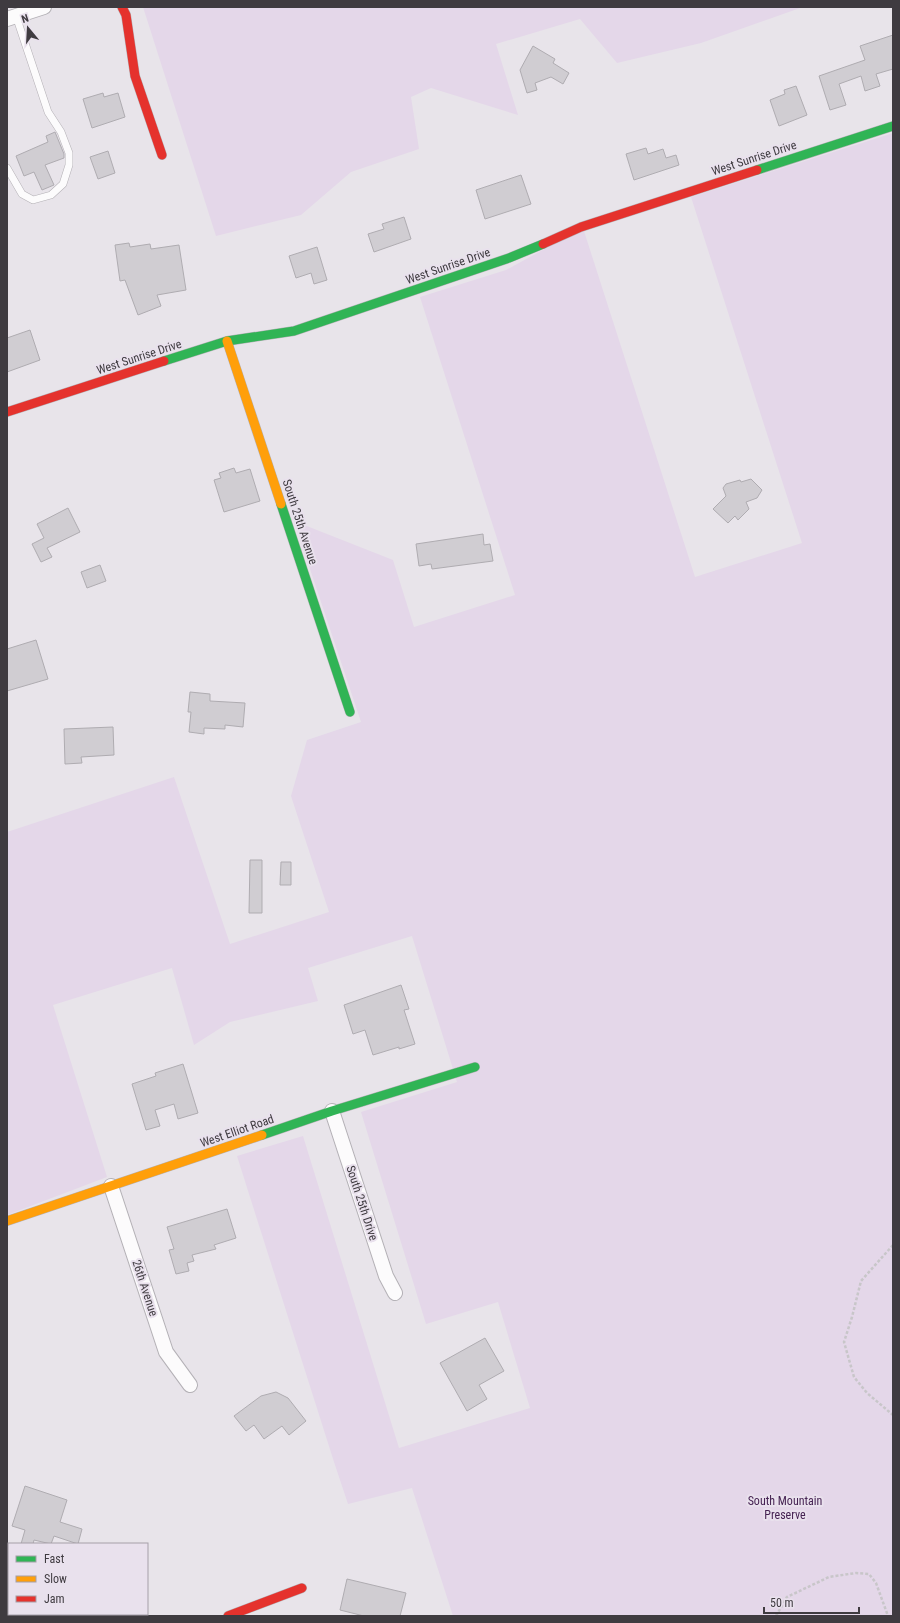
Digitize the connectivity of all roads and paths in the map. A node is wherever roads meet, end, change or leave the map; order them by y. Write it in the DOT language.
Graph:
graph roads {
  1 [pos="44,7"];
  2 [pos="122,7"];
  3 [pos="12,17"];
  4 [pos="893,126"];
  5 [pos="162,155"];
  6 [pos="7,168"];
  7 [pos="227,341"];
  8 [pos="7,412"];
  9 [pos="350,712"];
  10 [pos="475,1067"];
  11 [pos="332,1111"];
  12 [pos="111,1186"];
  13 [pos="7,1221"];
  14 [pos="893,1245"];
  15 [pos="395,1293"];
  16 [pos="190,1385"];
  17 [pos="893,1415"];
  18 [pos="302,1588"];
  19 [pos="228,1616"];
  20 [pos="776,1616"];
  21 [pos="888,1616"];
  1 -- 3 [label="street"];
  2 -- 5 [label="street"];
  3 -- 6 [label="lane"];
  4 -- 7 [label="street, West Sunrise Drive"];
  7 -- 8 [label="street, West Sunrise Drive"];
  7 -- 9 [label="street, South 25th Avenue"];
  10 -- 11 [label="street, West Elliot Road"];
  11 -- 12 [label="street, West Elliot Road"];
  11 -- 15 [label="street, South 25th Drive"];
  12 -- 13 [label="street, West Elliot Road"];
  12 -- 16 [label="street, 26th Avenue"];
  14 -- 17 [label="path"];
  18 -- 19 [label="street"];
  20 -- 21 [label="path"];
}
